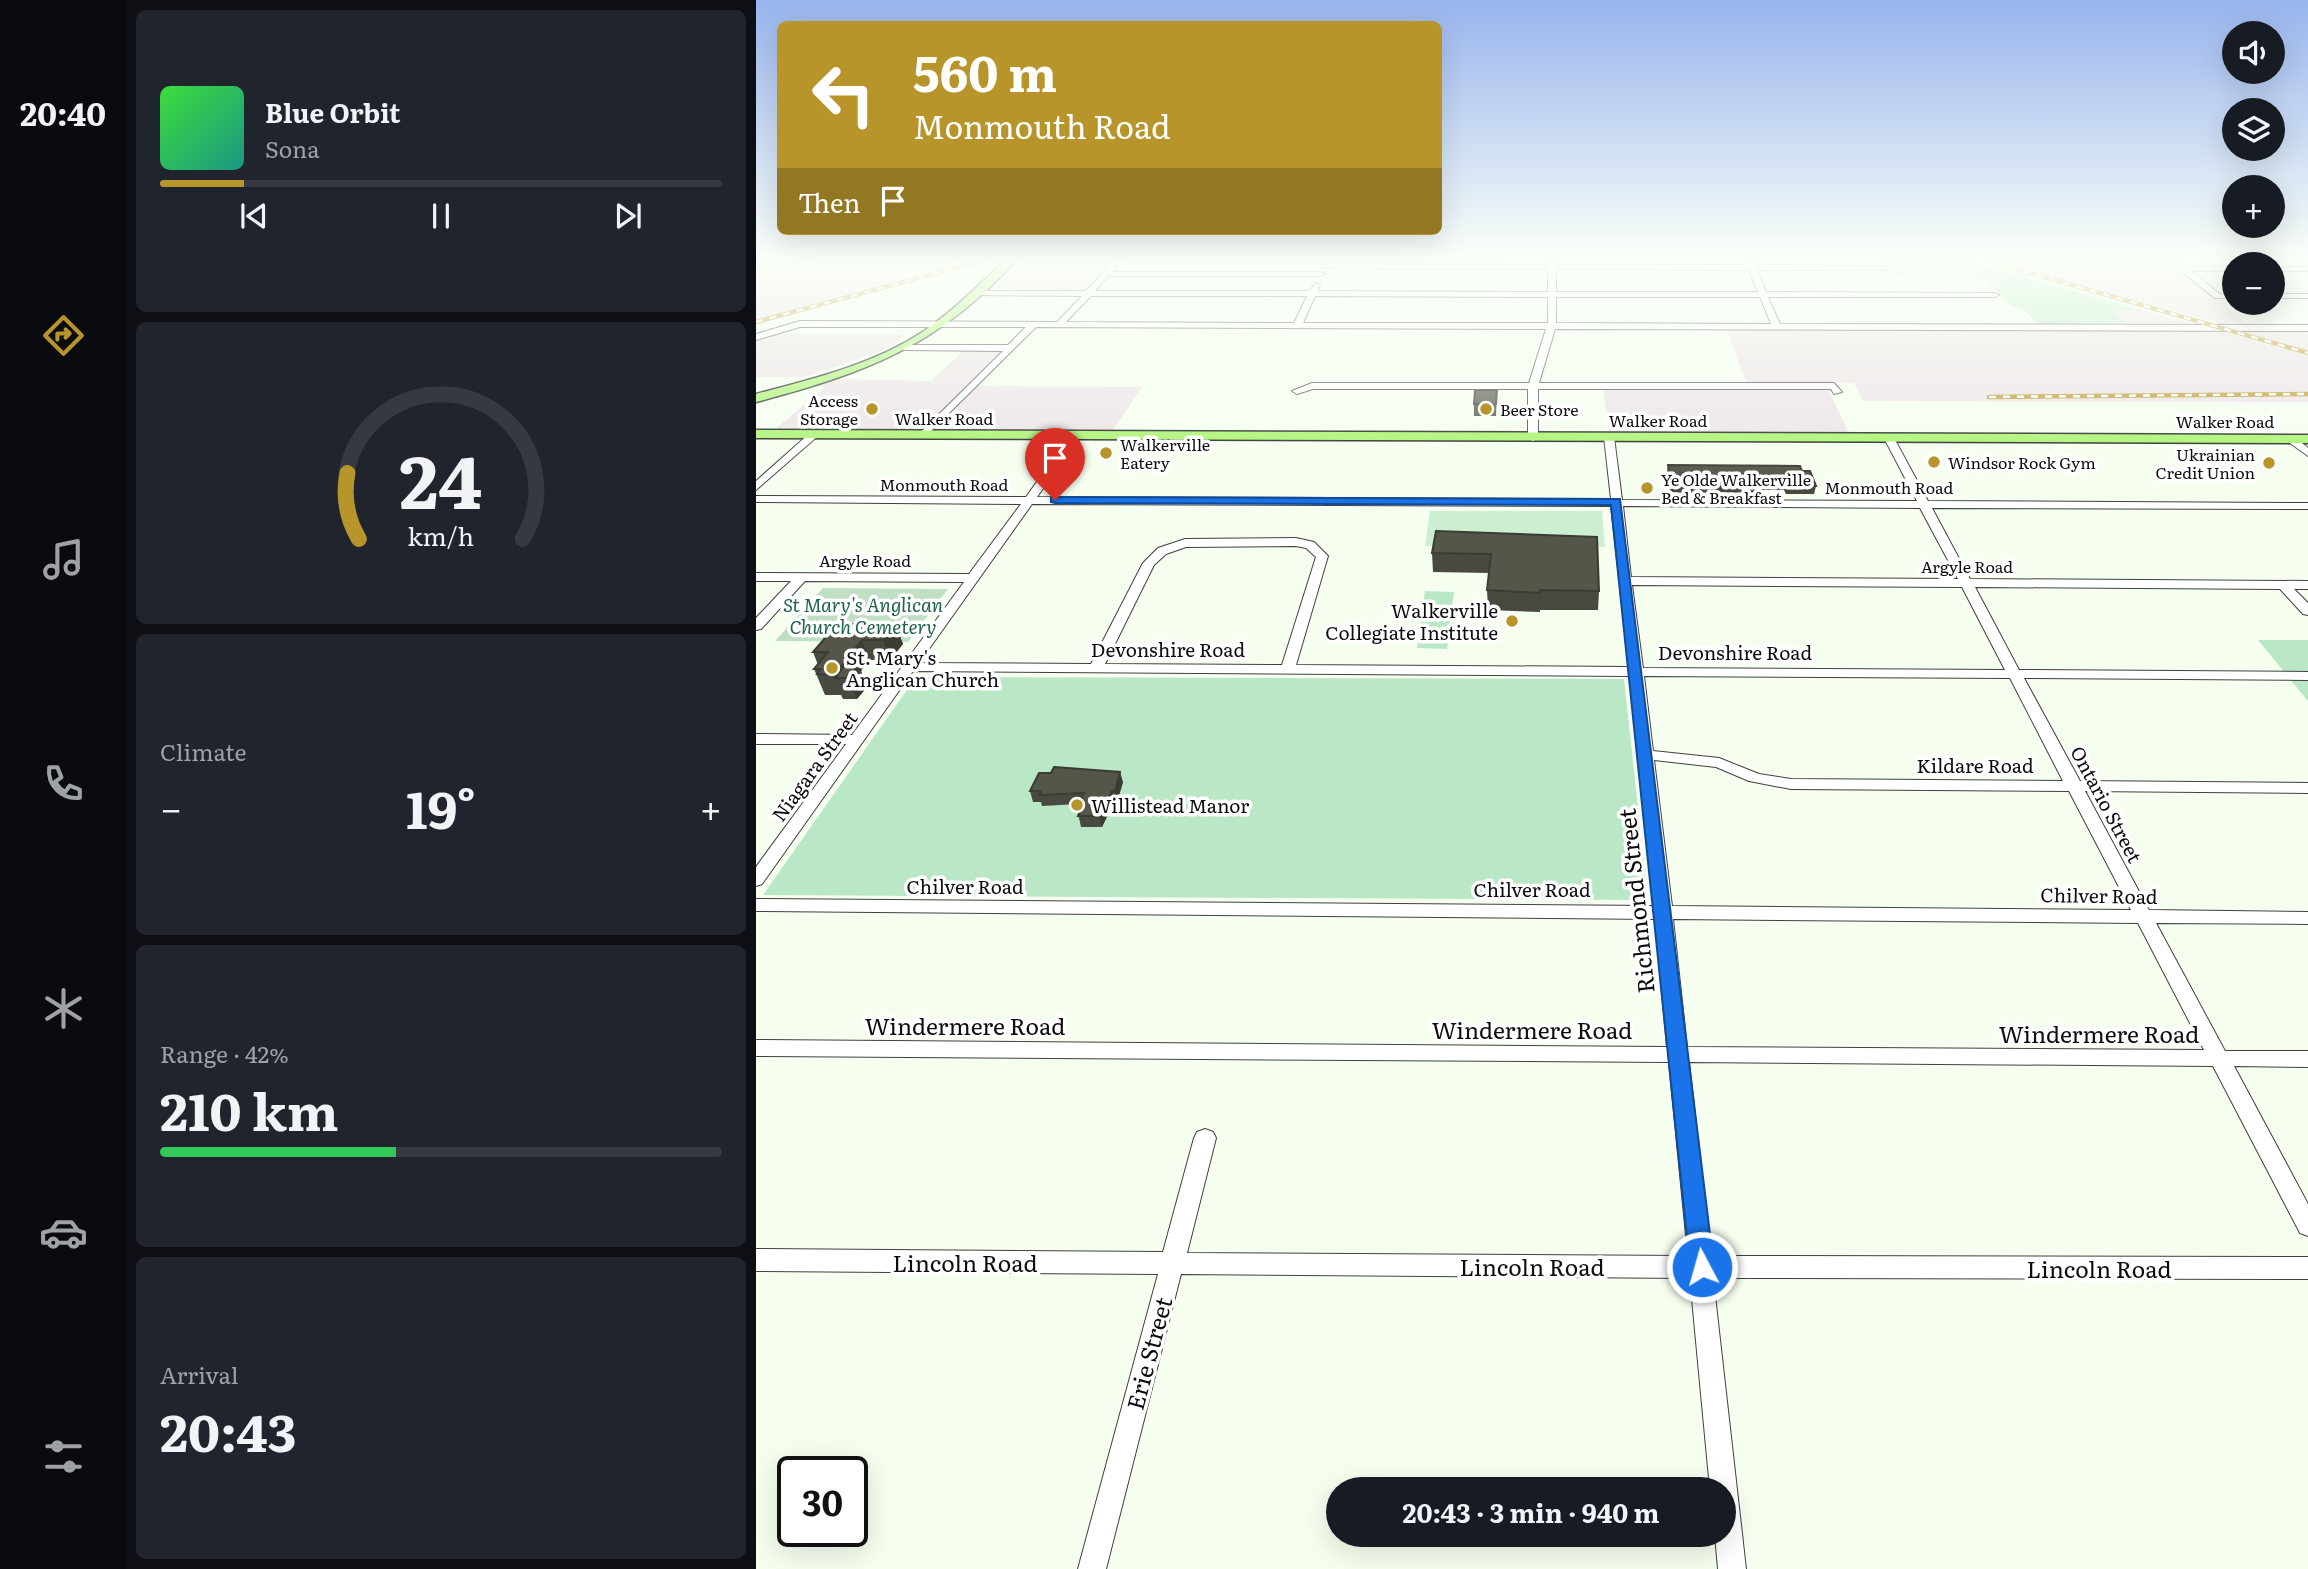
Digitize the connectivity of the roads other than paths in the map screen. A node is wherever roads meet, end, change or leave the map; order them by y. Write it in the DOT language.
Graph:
graph roads {
  1 [pos="927,332"];
  2 [pos="1025,332"];
  3 [pos="1547,332"];
  4 [pos="903,348"];
  5 [pos="1009,348"];
  6 [pos="1533,386"];
  7 [pos="1728,387"];
  8 [pos="1297,391"];
  9 [pos="756,398"];
  10 [pos="756,434"];
  11 [pos="814,435"];
  12 [pos="924,435"];
  13 [pos="1075,436"];
  14 [pos="1533,438"];
  15 [pos="1609,438"];
  16 [pos="1889,438"];
  17 [pos="2291,439"];
  18 [pos="2308,439"];
  19 [pos="2308,453"];
  20 [pos="756,487"];
  21 [pos="756,499"];
  22 [pos="1028,500"];
  23 [pos="1616,502"];
  24 [pos="1924,503"];
  25 [pos="2308,506"];
  26 [pos="756,577"];
  27 [pos="802,577"];
  28 [pos="973,578"];
  29 [pos="1626,581"];
  30 [pos="1966,583"];
  31 [pos="2284,585"];
  32 [pos="2308,585"];
  33 [pos="2308,611"];
  34 [pos="756,626"];
  35 [pos="909,667"];
  36 [pos="1096,668"];
  37 [pos="1288,669"];
  38 [pos="1636,670"];
  39 [pos="2014,673"];
  40 [pos="2308,676"];
  41 [pos="756,739"];
  42 [pos="857,740"];
  43 [pos="1646,755"];
  44 [pos="2074,786"];
  45 [pos="2308,788"];
  46 [pos="756,880"];
  47 [pos="756,905"];
  48 [pos="1663,911"];
  49 [pos="2144,917"];
  50 [pos="2308,918"];
  51 [pos="756,1048"];
  52 [pos="1678,1055"];
  53 [pos="2219,1058"];
  54 [pos="2308,1059"];
  55 [pos="1205,1138"];
  56 [pos="2308,1226"];
  57 [pos="756,1260"];
  58 [pos="1171,1264"];
  59 [pos="1702,1267"];
  60 [pos="2308,1268"];
  61 [pos="1092,1569"];
  62 [pos="1732,1569"];
  1 -- 4 [label="main road"];
  2 -- 5 [label="street"];
  3 -- 6 [label="street"];
  4 -- 5 [label="street"];
  4 -- 9 [label="main road"];
  5 -- 12 [label="street"];
  6 -- 7 [label="street"];
  6 -- 8 [label="street"];
  6 -- 14 [label="street"];
  7 -- 7 [label="street"];
  10 -- 11 [label="main road, Walker Road"];
  11 -- 12 [label="main road, Walker Road"];
  11 -- 20 [label="street"];
  12 -- 13 [label="main road, Walker Road"];
  13 -- 14 [label="main road, Walker Road"];
  13 -- 22 [label="street, Niagara Street"];
  14 -- 15 [label="main road, Walker Road"];
  15 -- 16 [label="main road, Walker Road"];
  15 -- 23 [label="street, Richmond Street"];
  16 -- 17 [label="main road, Walker Road"];
  16 -- 24 [label="street, Ontario Street"];
  17 -- 18 [label="main road, Walker Road"];
  17 -- 19 [label="street"];
  21 -- 22 [label="street, Monmouth Road"];
  22 -- 23 [label="street, Monmouth Road"];
  22 -- 28 [label="street, Niagara Street"];
  23 -- 24 [label="street, Monmouth Road"];
  23 -- 29 [label="street, Richmond Street"];
  24 -- 25 [label="street, Monmouth Road"];
  24 -- 30 [label="street, Ontario Street"];
  26 -- 27 [label="street, Argyle Road"];
  27 -- 28 [label="street, Argyle Road"];
  27 -- 34 [label="street"];
  28 -- 35 [label="street, Niagara Street"];
  29 -- 30 [label="street, Argyle Road"];
  29 -- 38 [label="street, Richmond Street"];
  30 -- 31 [label="street, Argyle Road"];
  30 -- 39 [label="street, Ontario Street"];
  31 -- 32 [label="street, Argyle Road"];
  31 -- 33 [label="street"];
  35 -- 36 [label="street, Devonshire Road"];
  35 -- 42 [label="street, Niagara Street"];
  36 -- 37 [label="street, Devonshire Road"];
  36 -- 37 [label="street"];
  37 -- 38 [label="street, Devonshire Road"];
  38 -- 39 [label="street, Devonshire Road"];
  38 -- 43 [label="street, Richmond Street"];
  39 -- 40 [label="street, Devonshire Road"];
  39 -- 44 [label="street, Ontario Street"];
  41 -- 42 [label="street"];
  42 -- 46 [label="street, Niagara Street"];
  43 -- 44 [label="street, Kildare Road"];
  43 -- 48 [label="street, Richmond Street"];
  44 -- 45 [label="street, Kildare Road"];
  44 -- 49 [label="street, Ontario Street"];
  47 -- 48 [label="street, Chilver Road"];
  48 -- 49 [label="street, Chilver Road"];
  48 -- 52 [label="street, Richmond Street"];
  49 -- 50 [label="street, Chilver Road"];
  49 -- 53 [label="street, Ontario Street"];
  51 -- 52 [label="street, Windermere Road"];
  52 -- 53 [label="street, Windermere Road"];
  52 -- 59 [label="street, Richmond Street"];
  53 -- 54 [label="street, Windermere Road"];
  53 -- 56 [label="street, Ontario Street"];
  55 -- 58 [label="street, Erie Street"];
  57 -- 58 [label="street, Lincoln Road"];
  58 -- 59 [label="street, Lincoln Road"];
  58 -- 61 [label="street, Erie Street"];
  59 -- 60 [label="street, Lincoln Road"];
  59 -- 62 [label="street, Richmond Street"];
}
